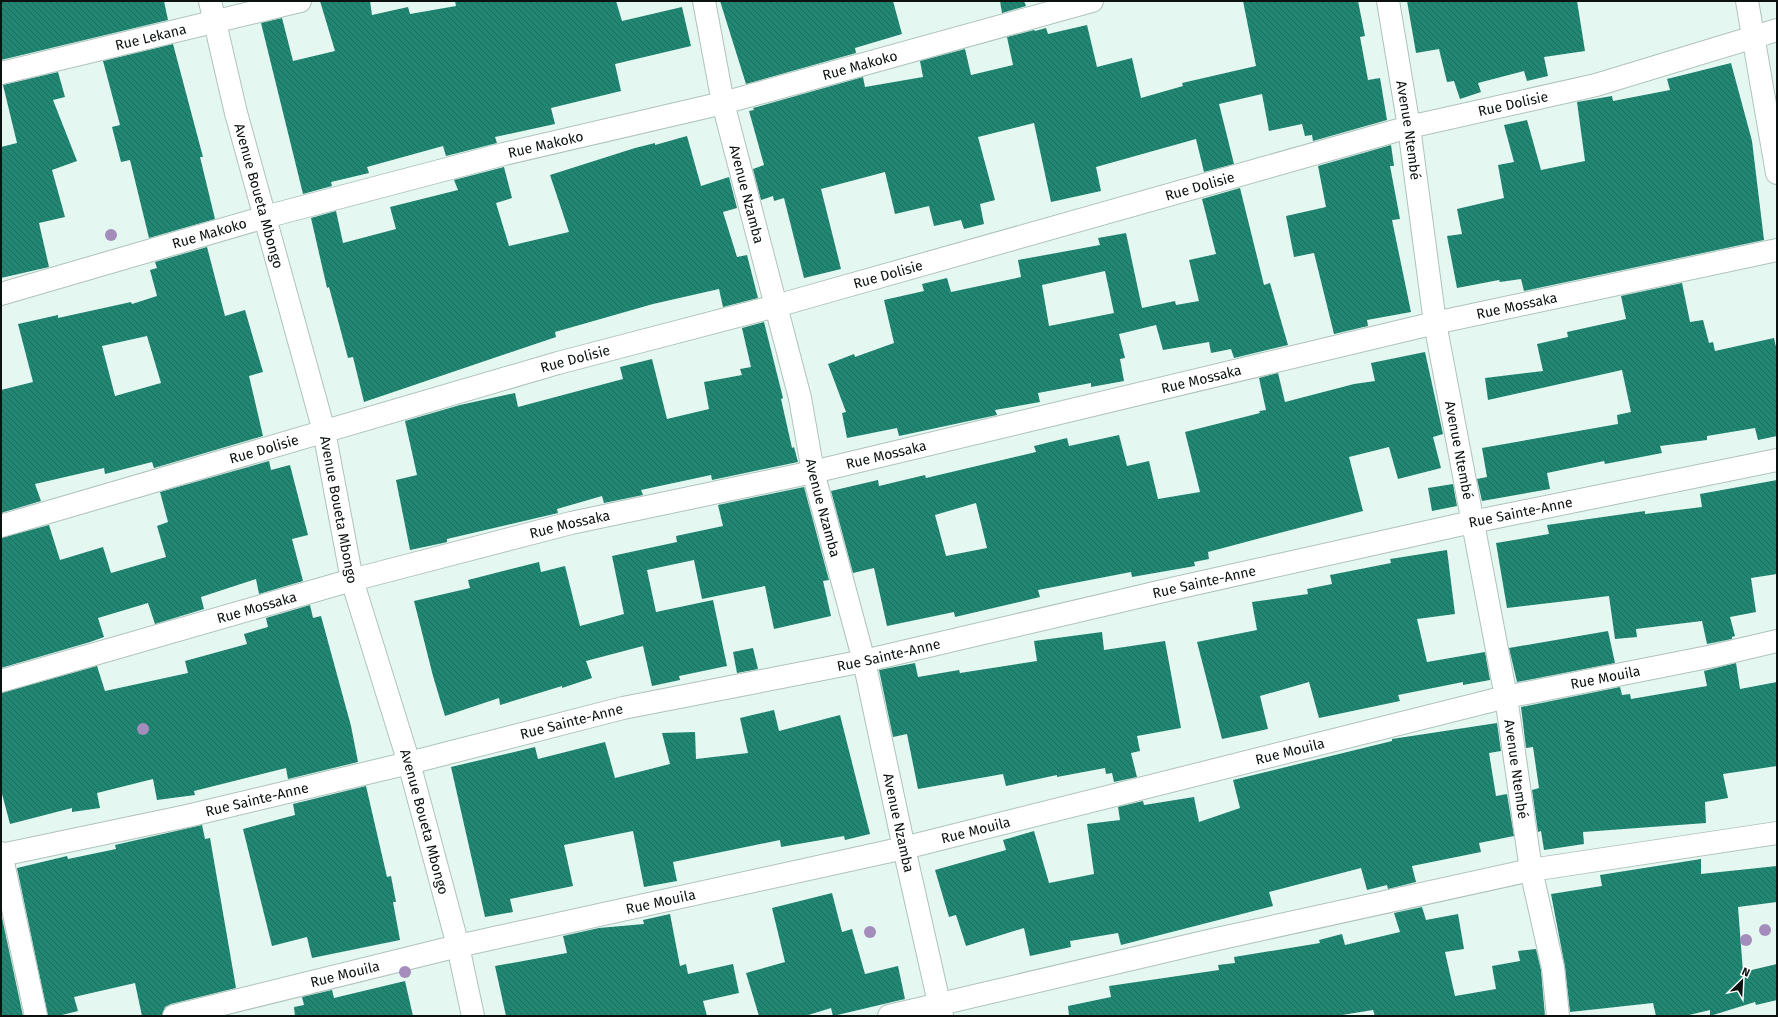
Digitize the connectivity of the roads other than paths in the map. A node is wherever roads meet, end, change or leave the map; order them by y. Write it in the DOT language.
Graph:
graph roads {
  1 [pos="300,1"];
  2 [pos="704,1"];
  3 [pos="1092,1"];
  4 [pos="1388,1"];
  5 [pos="1747,1"];
  6 [pos="212,11"];
  7 [pos="1777,30"];
  8 [pos="1753,37"];
  9 [pos="1,73"];
  10 [pos="723,103"];
  11 [pos="1409,127"];
  12 [pos="1777,173"];
  13 [pos="264,217"];
  14 [pos="1777,250"];
  15 [pos="1,294"];
  16 [pos="776,306"];
  17 [pos="1435,323"];
  18 [pos="324,431"];
  19 [pos="1777,460"];
  20 [pos="813,472"];
  21 [pos="1472,522"];
  22 [pos="1,526"];
  23 [pos="352,580"];
  24 [pos="1777,641"];
  25 [pos="864,661"];
  26 [pos="1,681"];
  27 [pos="1506,697"];
  28 [pos="409,763"];
  29 [pos="1777,833"];
  30 [pos="904,848"];
  31 [pos="1,854"];
  32 [pos="1531,870"];
  33 [pos="458,946"];
  34 [pos="941,1010"];
  35 [pos="36,1016"];
  36 [pos="174,1016"];
  37 [pos="473,1016"];
  38 [pos="889,1016"];
  39 [pos="1558,1016"];
  1 -- 6 [label="street, Rue Lekana"];
  2 -- 10 [label="street, Avenue Nzamba"];
  3 -- 10 [label="street, Rue Makoko"];
  4 -- 11 [label="street, Avenue Ntembé"];
  5 -- 8 [label="street"];
  6 -- 9 [label="street, Rue Lekana"];
  6 -- 13 [label="street, Avenue Boueta Mbongo"];
  7 -- 8 [label="street, Rue Dolisie"];
  8 -- 11 [label="street, Rue Dolisie"];
  8 -- 12 [label="street"];
  10 -- 13 [label="street, Rue Makoko"];
  10 -- 16 [label="street, Avenue Nzamba"];
  11 -- 16 [label="street, Rue Dolisie"];
  11 -- 17 [label="street, Avenue Ntembé"];
  13 -- 15 [label="street, Rue Makoko"];
  13 -- 18 [label="street, Avenue Boueta Mbongo"];
  14 -- 17 [label="street, Rue Mossaka"];
  16 -- 18 [label="street, Rue Dolisie"];
  16 -- 20 [label="street, Avenue Nzamba"];
  17 -- 20 [label="street, Rue Mossaka"];
  17 -- 21 [label="street, Avenue Ntembé"];
  18 -- 22 [label="street, Rue Dolisie"];
  18 -- 23 [label="street, Avenue Boueta Mbongo"];
  19 -- 21 [label="street, Rue Sainte-Anne"];
  20 -- 23 [label="street, Rue Mossaka"];
  20 -- 25 [label="street, Avenue Nzamba"];
  21 -- 25 [label="street, Rue Sainte-Anne"];
  21 -- 27 [label="street, Avenue Ntembé"];
  23 -- 26 [label="street, Rue Mossaka"];
  23 -- 28 [label="street, Avenue Boueta Mbongo"];
  24 -- 27 [label="street, Rue Mouila"];
  25 -- 28 [label="street, Rue Sainte-Anne"];
  25 -- 30 [label="street, Avenue Nzamba"];
  27 -- 30 [label="street, Rue Mouila"];
  27 -- 32 [label="street, Avenue Ntembé"];
  28 -- 31 [label="street, Rue Sainte-Anne"];
  28 -- 33 [label="street, Avenue Boueta Mbongo"];
  29 -- 32 [label="street"];
  30 -- 33 [label="street, Rue Mouila"];
  30 -- 34 [label="street, Avenue Nzamba"];
  31 -- 35 [label="street"];
  32 -- 34 [label="street"];
  32 -- 39 [label="street, Avenue Ntembé"];
  33 -- 36 [label="street, Rue Mouila"];
  33 -- 37 [label="street, Avenue Boueta Mbongo"];
  34 -- 38 [label="street"];
}
